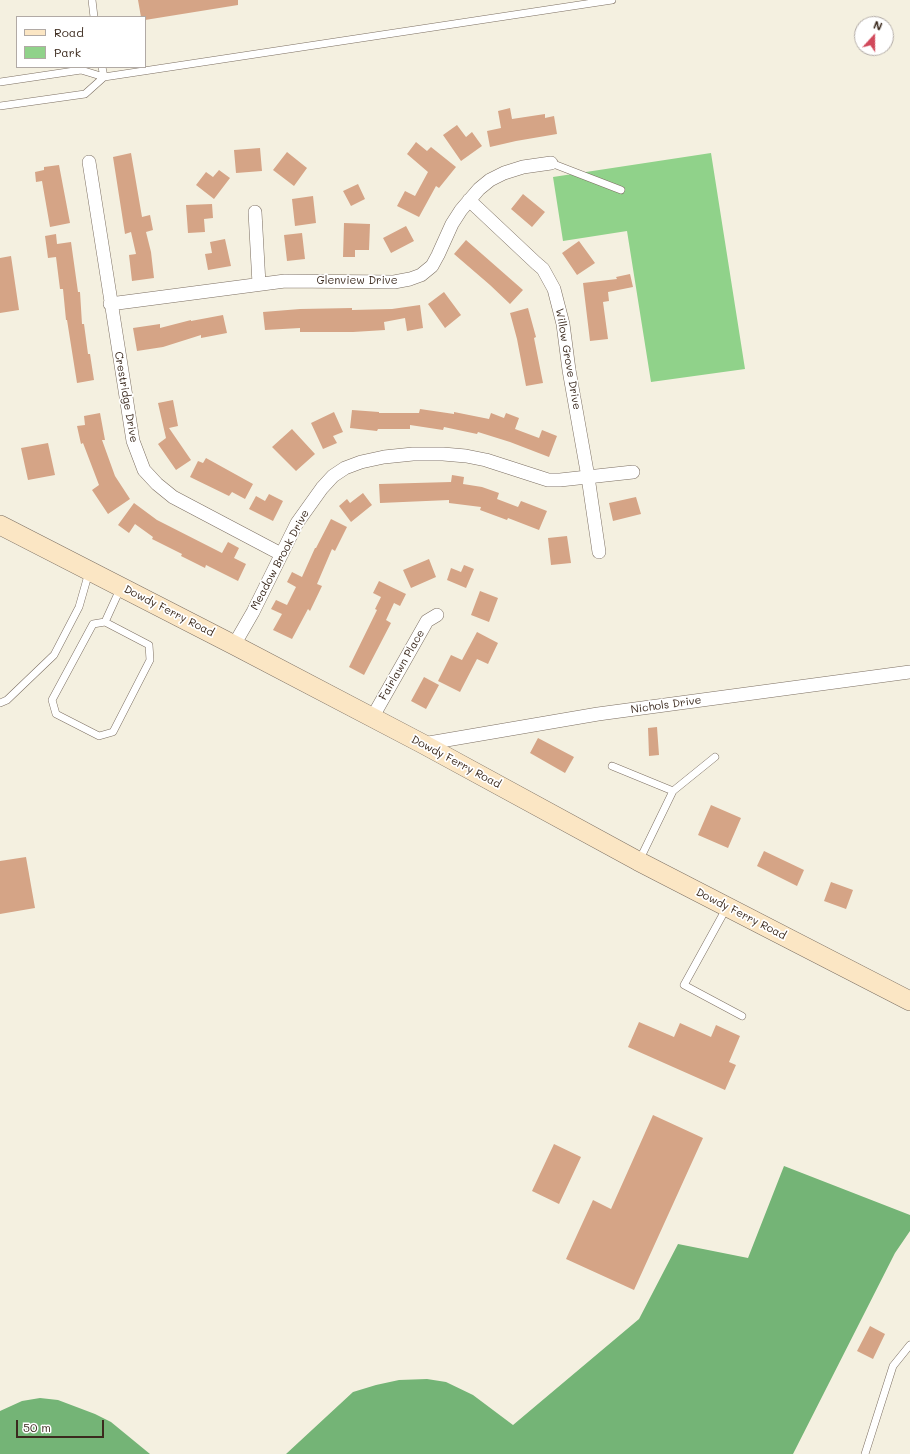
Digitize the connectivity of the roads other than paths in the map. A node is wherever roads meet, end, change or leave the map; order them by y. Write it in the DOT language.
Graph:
graph roads {
  1 [pos="92,0"];
  2 [pos="612,0"];
  3 [pos="94,16"];
  4 [pos="102,68"];
  5 [pos="104,77"];
  6 [pos="0,82"];
  7 [pos="0,106"];
  8 [pos="89,162"];
  9 [pos="551,163"];
  10 [pos="622,190"];
  11 [pos="469,200"];
  12 [pos="255,212"];
  13 [pos="259,284"];
  14 [pos="110,304"];
  15 [pos="633,472"];
  16 [pos="588,477"];
  17 [pos="0,525"];
  18 [pos="599,552"];
  19 [pos="281,554"];
  20 [pos="90,571"];
  21 [pos="122,587"];
  22 [pos="436,615"];
  23 [pos="105,622"];
  24 [pos="234,644"];
  25 [pos="910,672"];
  26 [pos="0,703"];
  27 [pos="372,718"];
  28 [pos="423,744"];
  29 [pos="716,757"];
  30 [pos="612,766"];
  31 [pos="673,791"];
  32 [pos="638,861"];
  33 [pos="727,907"];
  34 [pos="910,1001"];
  35 [pos="742,1016"];
  36 [pos="910,1345"];
  37 [pos="865,1454"];
  1 -- 3 [label="lane"];
  2 -- 5 [label="lane"];
  4 -- 5 [label="lane"];
  5 -- 6 [label="lane"];
  5 -- 7 [label="lane"];
  8 -- 14 [label="street, Crestridge Drive"];
  9 -- 10 [label="lane"];
  9 -- 11 [label="street, Glenview Drive"];
  11 -- 13 [label="street, Glenview Drive"];
  11 -- 16 [label="street, Willow Grove Drive"];
  12 -- 13 [label="street"];
  13 -- 14 [label="street, Glenview Drive"];
  14 -- 19 [label="street, Crestridge Drive"];
  15 -- 16 [label="street, Meadow Brook Drive"];
  16 -- 18 [label="street, Willow Grove Drive"];
  16 -- 19 [label="street, Meadow Brook Drive"];
  17 -- 20 [label="street, Dowdy Ferry Road"];
  19 -- 24 [label="street, Meadow Brook Drive"];
  20 -- 21 [label="street, Dowdy Ferry Road"];
  20 -- 26 [label="lane"];
  21 -- 23 [label="lane"];
  21 -- 24 [label="street, Dowdy Ferry Road"];
  22 -- 27 [label="street, Fairlawn Place"];
  23 -- 23 [label="lane"];
  24 -- 27 [label="street, Dowdy Ferry Road"];
  25 -- 28 [label="street, Nichols Drive"];
  27 -- 28 [label="street, Dowdy Ferry Road"];
  28 -- 32 [label="street, Dowdy Ferry Road"];
  29 -- 31 [label="lane"];
  30 -- 31 [label="lane"];
  31 -- 32 [label="lane"];
  32 -- 33 [label="street, Dowdy Ferry Road"];
  33 -- 34 [label="street, Dowdy Ferry Road"];
  33 -- 35 [label="lane"];
  36 -- 37 [label="lane"];
}
